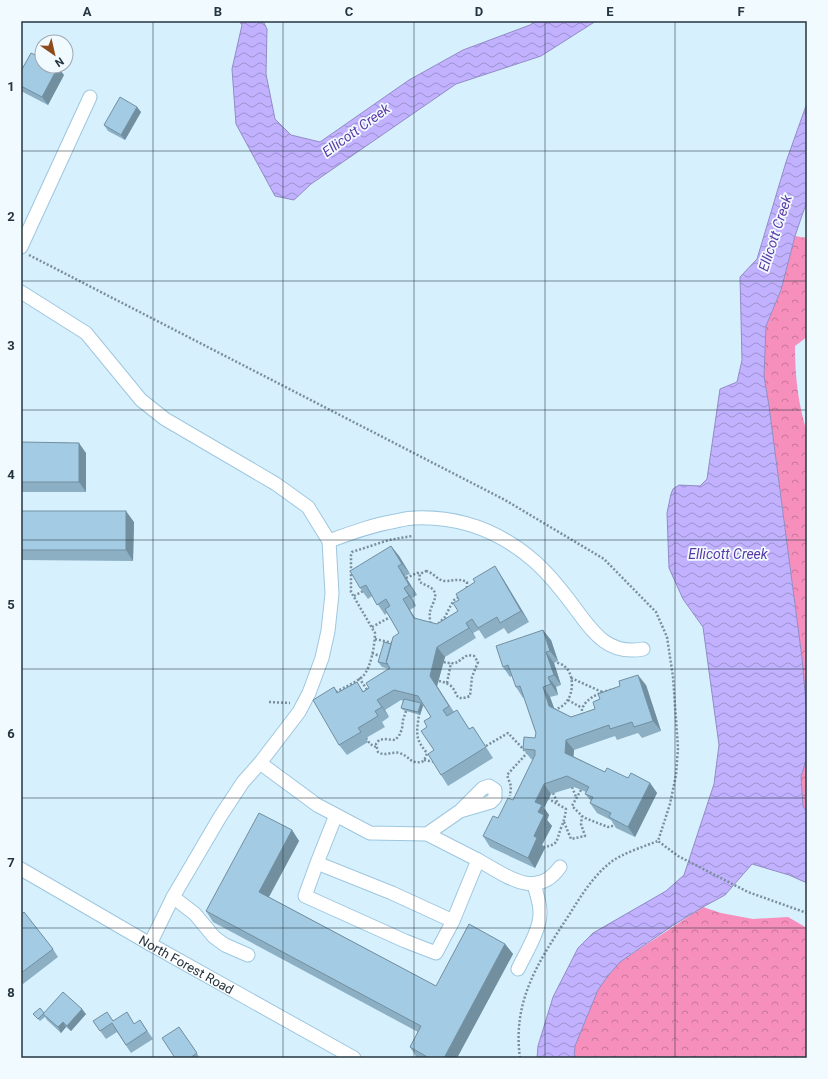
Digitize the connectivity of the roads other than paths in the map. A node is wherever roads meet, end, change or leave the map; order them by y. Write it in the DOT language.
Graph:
graph roads {
  1 [pos="90,97"];
  2 [pos="21,246"];
  3 [pos="21,292"];
  4 [pos="329,541"];
  5 [pos="643,649"];
  6 [pos="260,763"];
  7 [pos="460,811"];
  8 [pos="336,815"];
  9 [pos="427,834"];
  10 [pos="478,860"];
  11 [pos="317,863"];
  12 [pos="560,867"];
  13 [pos="21,869"];
  14 [pos="534,884"];
  15 [pos="173,897"];
  16 [pos="453,921"];
  17 [pos="150,944"];
  18 [pos="248,955"];
  19 [pos="518,969"];
  20 [pos="354,1058"];
  1 -- 2 [label="street"];
  3 -- 4 [label="street"];
  4 -- 5 [label="street"];
  4 -- 6 [label="street"];
  6 -- 8 [label="street"];
  6 -- 15 [label="street"];
  7 -- 9 [label="street"];
  8 -- 9 [label="street"];
  8 -- 11 [label="street"];
  9 -- 10 [label="street"];
  10 -- 14 [label="street"];
  10 -- 16 [label="street"];
  11 -- 16 [label="street"];
  11 -- 16 [label="street"];
  12 -- 14 [label="street"];
  13 -- 17 [label="street, North Forest Road"];
  14 -- 19 [label="street"];
  15 -- 17 [label="street"];
  15 -- 18 [label="street"];
  17 -- 20 [label="street, North Forest Road"];
}
